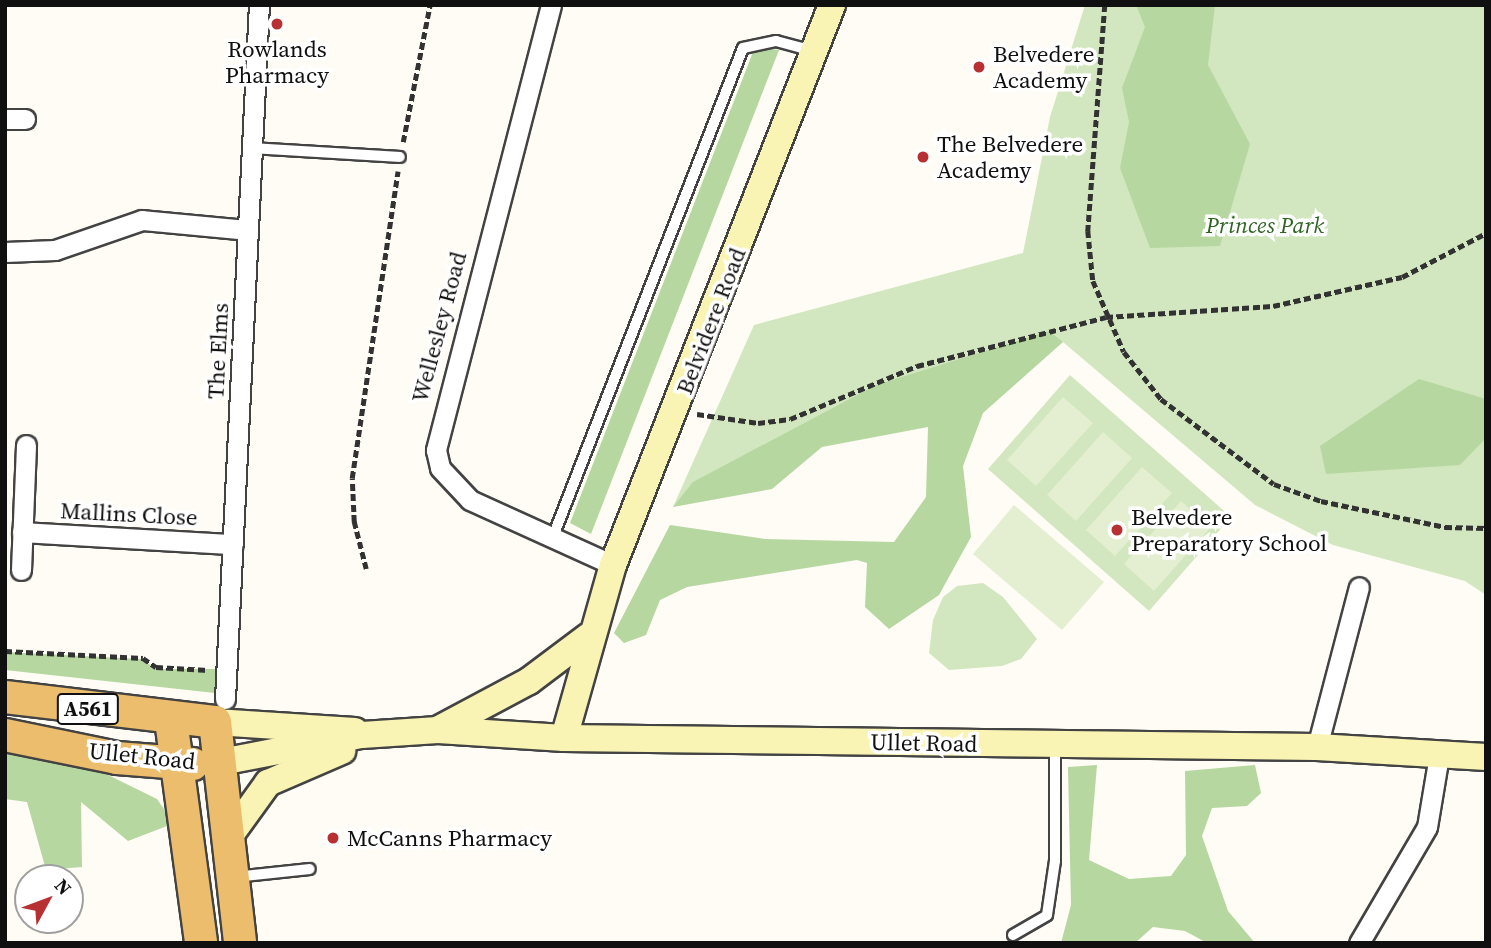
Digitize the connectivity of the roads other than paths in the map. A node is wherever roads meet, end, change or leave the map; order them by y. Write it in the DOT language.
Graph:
graph roads {
  1 [pos="259,5"];
  2 [pos="551,5"];
  3 [pos="832,5"];
  4 [pos="814,52"];
  5 [pos="252,148"];
  6 [pos="400,157"];
  7 [pos="248,230"];
  8 [pos="5,252"];
  9 [pos="26,445"];
  10 [pos="23,532"];
  11 [pos="554,534"];
  12 [pos="233,544"];
  13 [pos="613,565"];
  14 [pos="21,570"];
  15 [pos="1359,587"];
  16 [pos="589,636"];
  17 [pos="5,697"];
  18 [pos="220,710"];
  19 [pos="171,720"];
  20 [pos="438,730"];
  21 [pos="5,735"];
  22 [pos="362,735"];
  23 [pos="564,738"];
  24 [pos="1055,744"];
  25 [pos="1317,747"];
  26 [pos="1439,755"];
  27 [pos="1486,757"];
  28 [pos="216,763"];
  29 [pos="173,764"];
  30 [pos="229,837"];
  31 [pos="310,869"];
  32 [pos="231,877"];
  33 [pos="1013,934"];
  34 [pos="201,943"];
  35 [pos="240,943"];
  36 [pos="1359,943"];
  1 -- 5 [label="street, The Elms"];
  2 -- 11 [label="street, Wellesley Road"];
  3 -- 4 [label="main road, Belvidere Road"];
  4 -- 11 [label="lane"];
  4 -- 13 [label="main road, Belvidere Road"];
  5 -- 6 [label="lane"];
  5 -- 7 [label="street, The Elms"];
  7 -- 8 [label="street"];
  7 -- 12 [label="street, The Elms"];
  9 -- 10 [label="street"];
  10 -- 12 [label="street, Mallins Close"];
  10 -- 14 [label="street"];
  11 -- 13 [label="street, Wellesley Road"];
  12 -- 18 [label="street, The Elms"];
  13 -- 16 [label="main road, Belvidere Road"];
  15 -- 25 [label="street"];
  16 -- 20 [label="main road"];
  16 -- 23 [label="main road, Belvidere Road"];
  17 -- 19 [label="highway, Ullet Road / A561"];
  18 -- 19 [label="highway, Ullet Road / A561"];
  18 -- 22 [label="main road, Ullet Road"];
  18 -- 28 [label="highway"];
  19 -- 29 [label="highway"];
  20 -- 22 [label="main road, Ullet Road"];
  20 -- 23 [label="main road, Ullet Road"];
  21 -- 29 [label="highway, Ullet Road / A561"];
  22 -- 28 [label="main road, Ullet Road"];
  22 -- 30 [label="main road"];
  23 -- 24 [label="main road, Ullet Road"];
  24 -- 25 [label="main road, Ullet Road"];
  24 -- 33 [label="lane"];
  25 -- 26 [label="main road, Ullet Road"];
  26 -- 27 [label="main road, Ullet Road"];
  26 -- 36 [label="street"];
  28 -- 29 [label="highway, Ullet Road / A561"];
  28 -- 30 [label="highway"];
  29 -- 34 [label="highway"];
  30 -- 32 [label="highway"];
  31 -- 32 [label="lane"];
  32 -- 35 [label="highway"];
}
